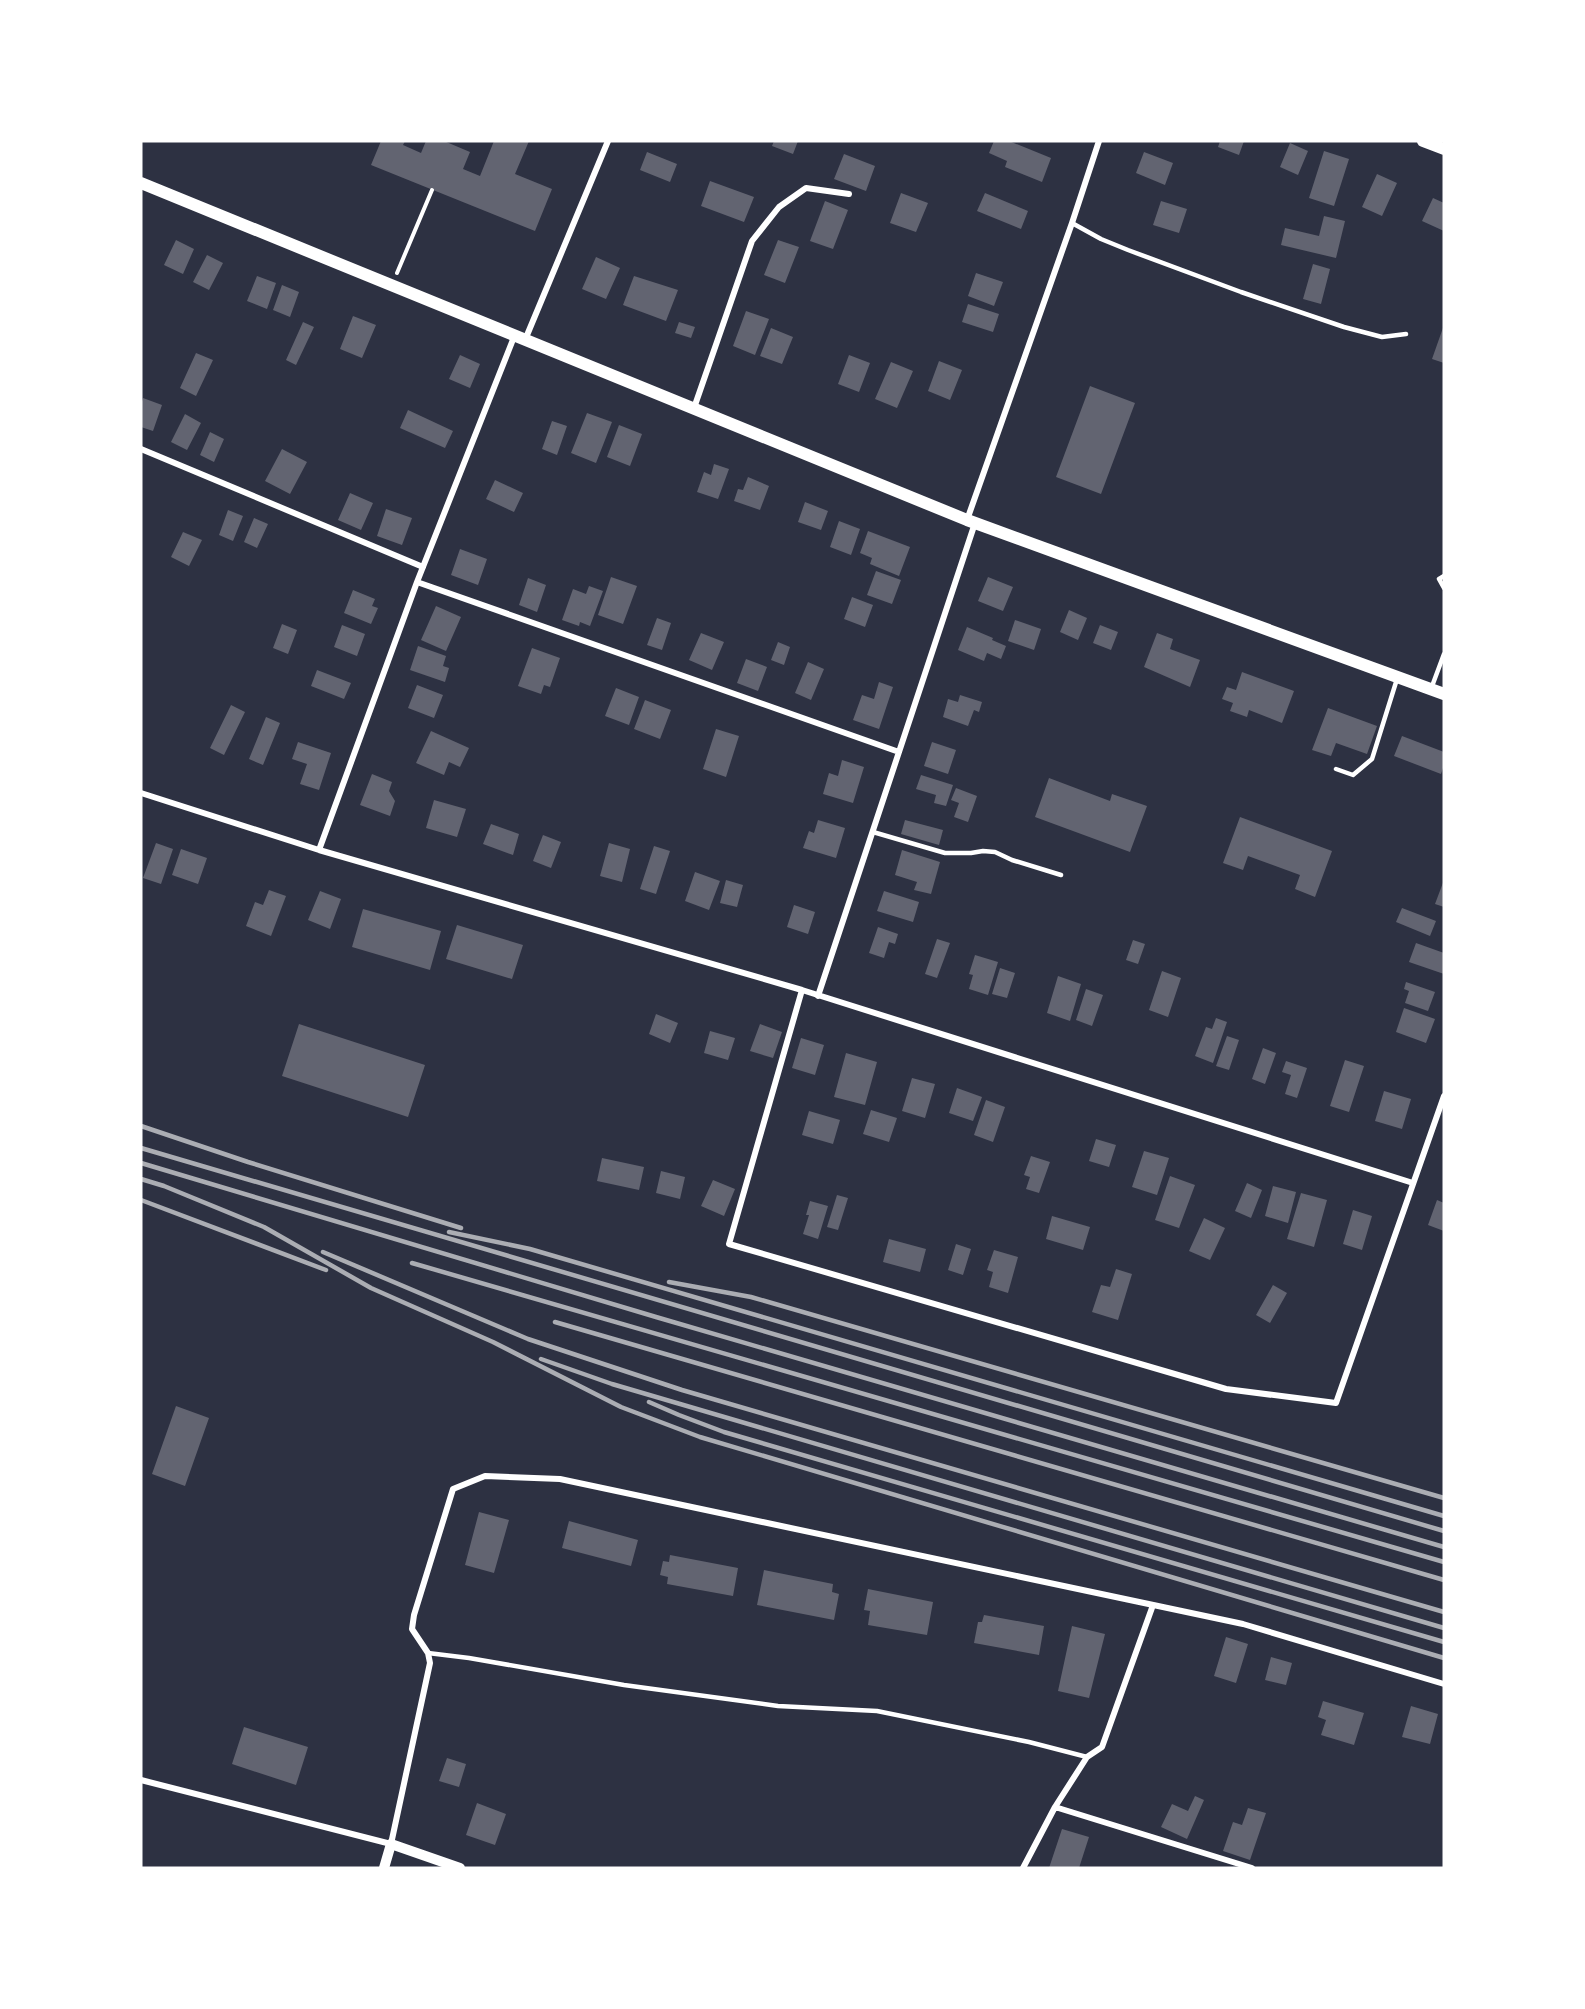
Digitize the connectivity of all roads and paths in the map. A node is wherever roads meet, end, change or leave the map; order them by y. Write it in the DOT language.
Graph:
graph roads {
  1 [pos="608,141"];
  2 [pos="1099,141"];
  3 [pos="1423,141"];
  4 [pos="1444,149"];
  5 [pos="141,183"];
  6 [pos="432,190"];
  7 [pos="849,194"];
  8 [pos="1072,223"];
  9 [pos="392,285"];
  10 [pos="1406,334"];
  11 [pos="519,339"];
  12 [pos="694,408"];
  13 [pos="141,449"];
  14 [pos="971,521"];
  15 [pos="423,567"];
  16 [pos="1444,576"];
  17 [pos="417,582"];
  18 [pos="1444,588"];
  19 [pos="1444,654"];
  20 [pos="1398,676"];
  21 [pos="1431,689"];
  22 [pos="1444,694"];
  23 [pos="899,752"];
  24 [pos="1336,769"];
  25 [pos="141,793"];
  26 [pos="873,832"];
  27 [pos="319,850"];
  28 [pos="1061,875"];
  29 [pos="802,990"];
  30 [pos="818,996"];
  31 [pos="1444,1096"];
  32 [pos="1413,1183"];
  33 [pos="1153,1605"];
  34 [pos="428,1653"];
  35 [pos="1444,1684"];
  36 [pos="1087,1757"];
  37 [pos="141,1780"];
  38 [pos="1056,1807"];
  39 [pos="391,1844"];
  40 [pos="384,1868"];
  41 [pos="460,1868"];
  42 [pos="1023,1868"];
  43 [pos="1252,1868"];
  1 -- 11 [label="street"];
  2 -- 8 [label="street"];
  3 -- 4 [label="main road"];
  5 -- 9 [label="main road"];
  6 -- 9 [label="path"];
  7 -- 12 [label="street"];
  8 -- 10 [label="lane"];
  8 -- 14 [label="street"];
  9 -- 11 [label="main road"];
  11 -- 12 [label="main road"];
  11 -- 15 [label="street"];
  12 -- 14 [label="main road"];
  13 -- 15 [label="street"];
  14 -- 20 [label="main road"];
  14 -- 23 [label="street"];
  15 -- 17 [label="street"];
  16 -- 18 [label="lane"];
  17 -- 23 [label="street"];
  17 -- 27 [label="street"];
  19 -- 21 [label="lane"];
  20 -- 21 [label="main road"];
  20 -- 24 [label="lane"];
  21 -- 22 [label="main road"];
  23 -- 26 [label="street"];
  25 -- 27 [label="street"];
  26 -- 28 [label="lane"];
  26 -- 30 [label="street"];
  27 -- 29 [label="street"];
  29 -- 30 [label="street"];
  29 -- 32 [label="street"];
  30 -- 32 [label="street"];
  31 -- 32 [label="street"];
  33 -- 34 [label="street"];
  33 -- 35 [label="street"];
  33 -- 36 [label="street"];
  34 -- 36 [label="lane"];
  34 -- 39 [label="street"];
  36 -- 38 [label="street"];
  37 -- 39 [label="street"];
  38 -- 42 [label="street"];
  38 -- 43 [label="street"];
  39 -- 40 [label="street"];
  39 -- 41 [label="street"];
}
